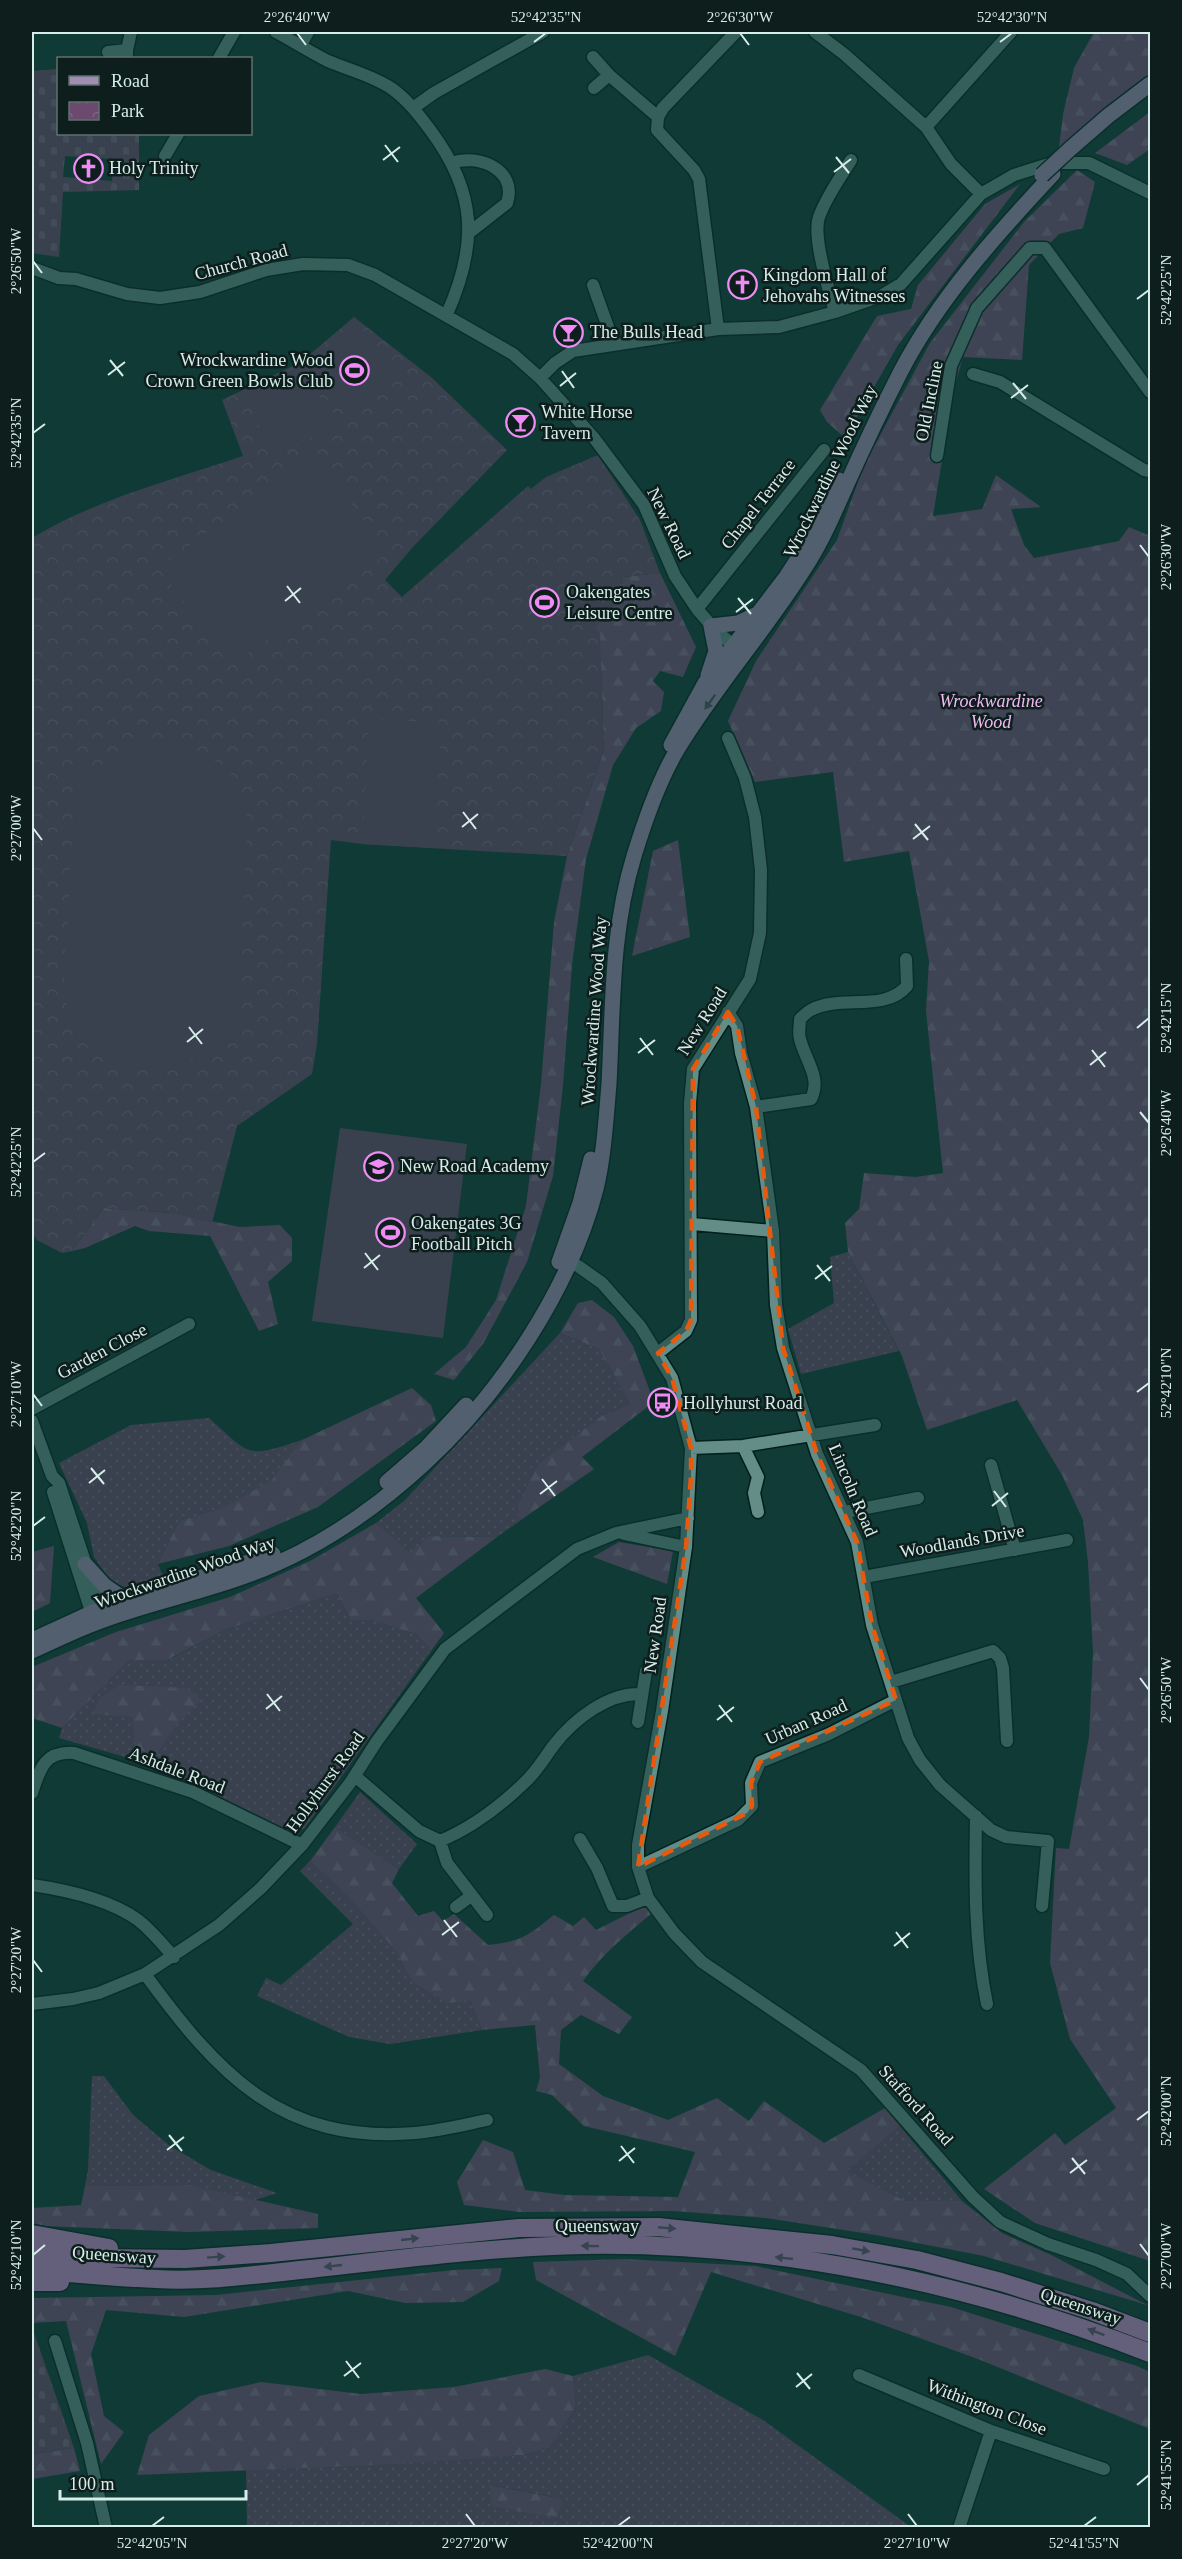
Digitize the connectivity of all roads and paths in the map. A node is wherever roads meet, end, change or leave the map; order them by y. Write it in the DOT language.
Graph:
graph roads {
  1 [pos="131,32"];
  2 [pos="234,32"];
  3 [pos="276,32"];
  4 [pos="308,32"];
  5 [pos="543,32"];
  6 [pos="736,32"];
  7 [pos="815,32"];
  8 [pos="1011,32"];
  9 [pos="301,45"];
  10 [pos="108,52"];
  11 [pos="127,54"];
  12 [pos="220,57"];
  13 [pos="593,57"];
  14 [pos="609,75"];
  15 [pos="1150,84"];
  16 [pos="594,88"];
  17 [pos="1150,96"];
  18 [pos="412,106"];
  19 [pos="658,117"];
  20 [pos="926,127"];
  21 [pos="177,135"];
  22 [pos="1075,150"];
  23 [pos="165,156"];
  24 [pos="851,160"];
  25 [pos="452,164"];
  26 [pos="1048,175"];
  27 [pos="1150,193"];
  28 [pos="981,194"];
  29 [pos="470,232"];
  30 [pos="32,268"];
  31 [pos="593,285"];
  32 [pos="835,312"];
  33 [pos="447,314"];
  34 [pos="718,329"];
  35 [pos="614,344"];
  36 [pos="973,374"];
  37 [pos="540,378"];
  38 [pos="1150,392"];
  39 [pos="824,450"];
  40 [pos="937,456"];
  41 [pos="1150,471"];
  42 [pos="697,609"];
  43 [pos="761,612"];
  44 [pos="711,626"];
  45 [pos="739,650"];
  46 [pos="705,683"];
  47 [pos="728,738"];
  48 [pos="906,959"];
  49 [pos="728,1012"];
  50 [pos="756,1107"];
  51 [pos="692,1224"];
  52 [pos="773,1232"];
  53 [pos="565,1260"];
  54 [pos="189,1324"];
  55 [pos="658,1353"];
  56 [pos="32,1409"];
  57 [pos="32,1420"];
  58 [pos="875,1425"];
  59 [pos="811,1434"];
  60 [pos="743,1446"];
  61 [pos="691,1448"];
  62 [pos="992,1465"];
  63 [pos="52,1476"];
  64 [pos="918,1498"];
  65 [pos="758,1512"];
  66 [pos="845,1512"];
  67 [pos="688,1518"];
  68 [pos="616,1533"];
  69 [pos="1067,1540"];
  70 [pos="686,1547"];
  71 [pos="1016,1550"];
  72 [pos="86,1564"];
  73 [pos="864,1577"];
  74 [pos="127,1601"];
  75 [pos="98,1616"];
  76 [pos="32,1640"];
  77 [pos="32,1651"];
  78 [pos="646,1671"];
  79 [pos="891,1682"];
  80 [pos="642,1694"];
  81 [pos="896,1700"];
  82 [pos="638,1722"];
  83 [pos="1007,1741"];
  84 [pos="355,1776"];
  85 [pos="32,1793"];
  86 [pos="976,1816"];
  87 [pos="580,1839"];
  88 [pos="440,1841"];
  89 [pos="302,1845"];
  90 [pos="638,1867"];
  91 [pos="32,1885"];
  92 [pos="471,1896"];
  93 [pos="648,1898"];
  94 [pos="1042,1906"];
  95 [pos="456,1907"];
  96 [pos="487,1914"];
  97 [pos="664,1919"];
  98 [pos="174,1957"];
  99 [pos="145,1974"];
  100 [pos="32,2004"];
  101 [pos="987,2004"];
  102 [pos="487,2120"];
  103 [pos="32,2234"];
  104 [pos="32,2252"];
  105 [pos="185,2259"];
  106 [pos="32,2269"];
  107 [pos="158,2279"];
  108 [pos="32,2282"];
  109 [pos="1150,2296"];
  110 [pos="1150,2333"];
  111 [pos="55,2341"];
  112 [pos="1150,2352"];
  113 [pos="859,2375"];
  114 [pos="991,2431"];
  115 [pos="1104,2469"];
  116 [pos="106,2528"];
  117 [pos="959,2528"];
  1 -- 11 [label="street"];
  2 -- 12 [label="street"];
  3 -- 9 [label="street"];
  4 -- 9 [label="street"];
  5 -- 18 [label="street"];
  6 -- 19 [label="street"];
  7 -- 20 [label="street"];
  8 -- 20 [label="street"];
  9 -- 18 [label="street"];
  10 -- 11 [label="street"];
  13 -- 14 [label="street"];
  14 -- 16 [label="street"];
  14 -- 19 [label="street"];
  15 -- 22 [label="main road, Wrockwardine Wood Way"];
  17 -- 22 [label="main road, Wrockwardine Wood Way"];
  18 -- 25 [label="street"];
  19 -- 34 [label="street"];
  20 -- 28 [label="street"];
  21 -- 23 [label="street"];
  22 -- 26 [label="main road, Wrockwardine Wood Way, bridge"];
  24 -- 32 [label="street"];
  25 -- 29 [label="street"];
  25 -- 29 [label="street"];
  26 -- 43 [label="main road, Wrockwardine Wood Way"];
  26 -- 45 [label="main road, Wrockwardine Wood Way"];
  27 -- 28 [label="street"];
  28 -- 32 [label="street"];
  29 -- 33 [label="street"];
  30 -- 33 [label="street, Church Road"];
  31 -- 35 [label="street"];
  32 -- 34 [label="street"];
  33 -- 37 [label="street, Church Road"];
  34 -- 35 [label="street"];
  35 -- 37 [label="street"];
  36 -- 41 [label="street"];
  37 -- 42 [label="street, New Road"];
  38 -- 40 [label="street, Old Incline"];
  39 -- 42 [label="street, Chapel Terrace"];
  42 -- 44 [label="street, New Road"];
  43 -- 44 [label="main road"];
  43 -- 45 [label="main road, Wrockwardine Wood Way"];
  44 -- 45 [label="street, New Road"];
  44 -- 46 [label="main road"];
  45 -- 46 [label="main road, Wrockwardine Wood Way"];
  45 -- 53 [label="main road, Wrockwardine Wood Way, one-way"];
  46 -- 53 [label="main road, Wrockwardine Wood Way"];
  47 -- 49 [label="street, New Road"];
  48 -- 50 [label="street"];
  49 -- 50 [label="street, Lincoln Road"];
  49 -- 51 [label="street, New Road"];
  50 -- 52 [label="street, Lincoln Road"];
  51 -- 52 [label="street"];
  51 -- 55 [label="street, New Road"];
  52 -- 59 [label="street, Lincoln Road"];
  53 -- 55 [label="street, New Road"];
  53 -- 74 [label="main road, Wrockwardine Wood Way"];
  53 -- 75 [label="main road, Wrockwardine Wood Way"];
  54 -- 56 [label="street, Garden Close"];
  55 -- 61 [label="street, New Road"];
  57 -- 63 [label="street"];
  58 -- 59 [label="street"];
  59 -- 60 [label="street"];
  59 -- 66 [label="street, Lincoln Road"];
  60 -- 61 [label="street"];
  60 -- 65 [label="street"];
  61 -- 67 [label="street, New Road"];
  62 -- 71 [label="street"];
  63 -- 72 [label="street"];
  63 -- 75 [label="street"];
  64 -- 66 [label="street"];
  66 -- 73 [label="street, Lincoln Road"];
  67 -- 68 [label="street, Hollyhurst Road"];
  67 -- 70 [label="street, New Road"];
  68 -- 70 [label="street"];
  68 -- 84 [label="street, Hollyhurst Road"];
  69 -- 71 [label="street, Woodlands Drive"];
  70 -- 90 [label="street, New Road"];
  71 -- 73 [label="street, Woodlands Drive"];
  72 -- 74 [label="main road"];
  72 -- 75 [label="street"];
  73 -- 79 [label="street, Lincoln Road"];
  74 -- 75 [label="main road, Wrockwardine Wood Way"];
  75 -- 76 [label="main road, Wrockwardine Wood Way"];
  75 -- 77 [label="main road, Wrockwardine Wood Way"];
  78 -- 80 [label="street"];
  79 -- 81 [label="street, Lincoln Road"];
  79 -- 83 [label="street"];
  80 -- 82 [label="street"];
  80 -- 88 [label="street"];
  81 -- 86 [label="street, Lincoln Road"];
  81 -- 90 [label="street, Urban Road"];
  84 -- 88 [label="street"];
  84 -- 89 [label="street, Hollyhurst Road"];
  85 -- 89 [label="street, Ashdale Road"];
  86 -- 94 [label="street, Lincoln Road"];
  86 -- 101 [label="street"];
  87 -- 93 [label="street"];
  88 -- 92 [label="street"];
  89 -- 98 [label="street, Hollyhurst Road"];
  90 -- 93 [label="street, New Road"];
  91 -- 98 [label="street"];
  92 -- 95 [label="street"];
  92 -- 96 [label="street"];
  93 -- 97 [label="street, New Road"];
  97 -- 109 [label="street, Stafford Road"];
  98 -- 99 [label="street, Hollyhurst Road"];
  99 -- 100 [label="street, Hollyhurst Road"];
  99 -- 102 [label="street"];
  103 -- 105 [label="highway"];
  104 -- 105 [label="highway, Queensway"];
  105 -- 110 [label="highway, Queensway, one-way"];
  106 -- 107 [label="highway, Queensway"];
  107 -- 108 [label="highway"];
  112 -- 107 [label="highway, Queensway, one-way"];
  111 -- 116 [label="street"];
  113 -- 114 [label="street, Withington Close"];
  114 -- 115 [label="street, Withington Close"];
  114 -- 117 [label="street"];
}
